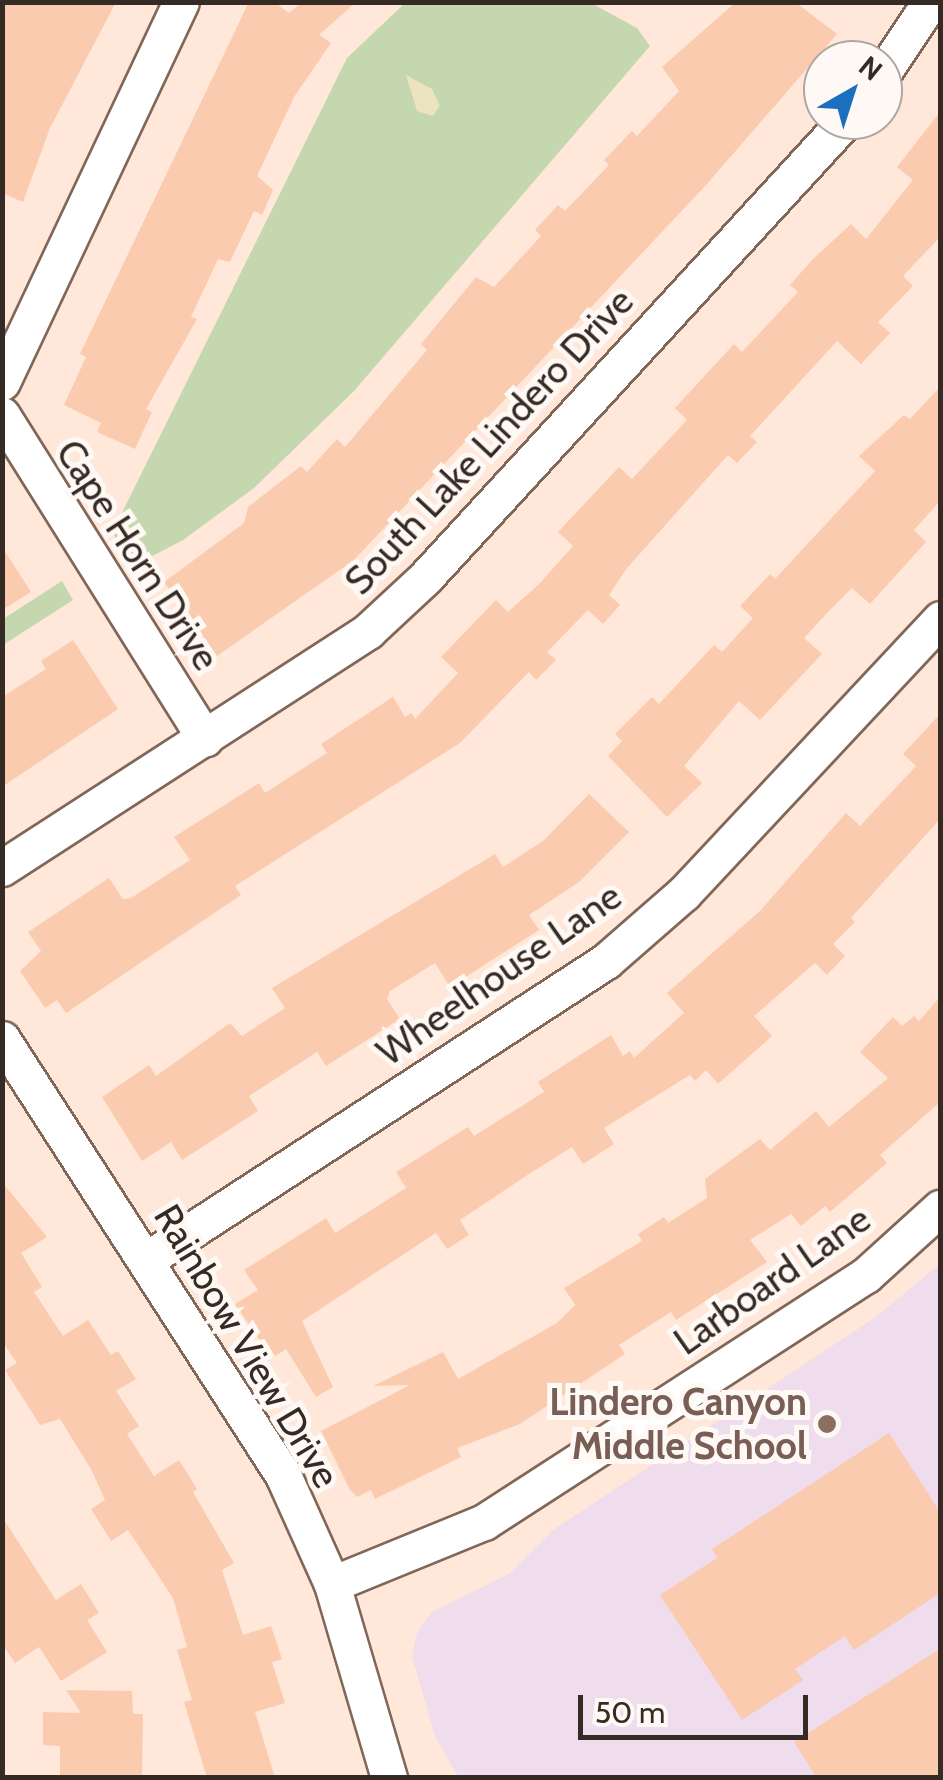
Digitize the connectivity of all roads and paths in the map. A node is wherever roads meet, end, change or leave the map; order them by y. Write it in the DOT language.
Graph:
graph roads {
  1 [pos="181,2"];
  2 [pos="916,7"];
  3 [pos="899,40"];
  4 [pos="828,140"];
  5 [pos="2,382"];
  6 [pos="2,415"];
  7 [pos="940,619"];
  8 [pos="205,739"];
  9 [pos="2,868"];
  10 [pos="2,1039"];
  11 [pos="940,1208"];
  12 [pos="146,1260"];
  13 [pos="332,1584"];
  14 [pos="389,1778"];
  1 -- 5 [label="street"];
  2 -- 3 [label="street"];
  4 -- 8 [label="street, South Lake Lindero Drive"];
  6 -- 8 [label="street, Cape Horn Drive"];
  7 -- 12 [label="street, Wheelhouse Lane"];
  8 -- 9 [label="street, South Lake Lindero Drive"];
  10 -- 12 [label="street, Rainbow View Drive"];
  11 -- 13 [label="street, Larboard Lane"];
  12 -- 13 [label="street, Rainbow View Drive"];
  13 -- 14 [label="street, Rainbow View Drive"];
}
